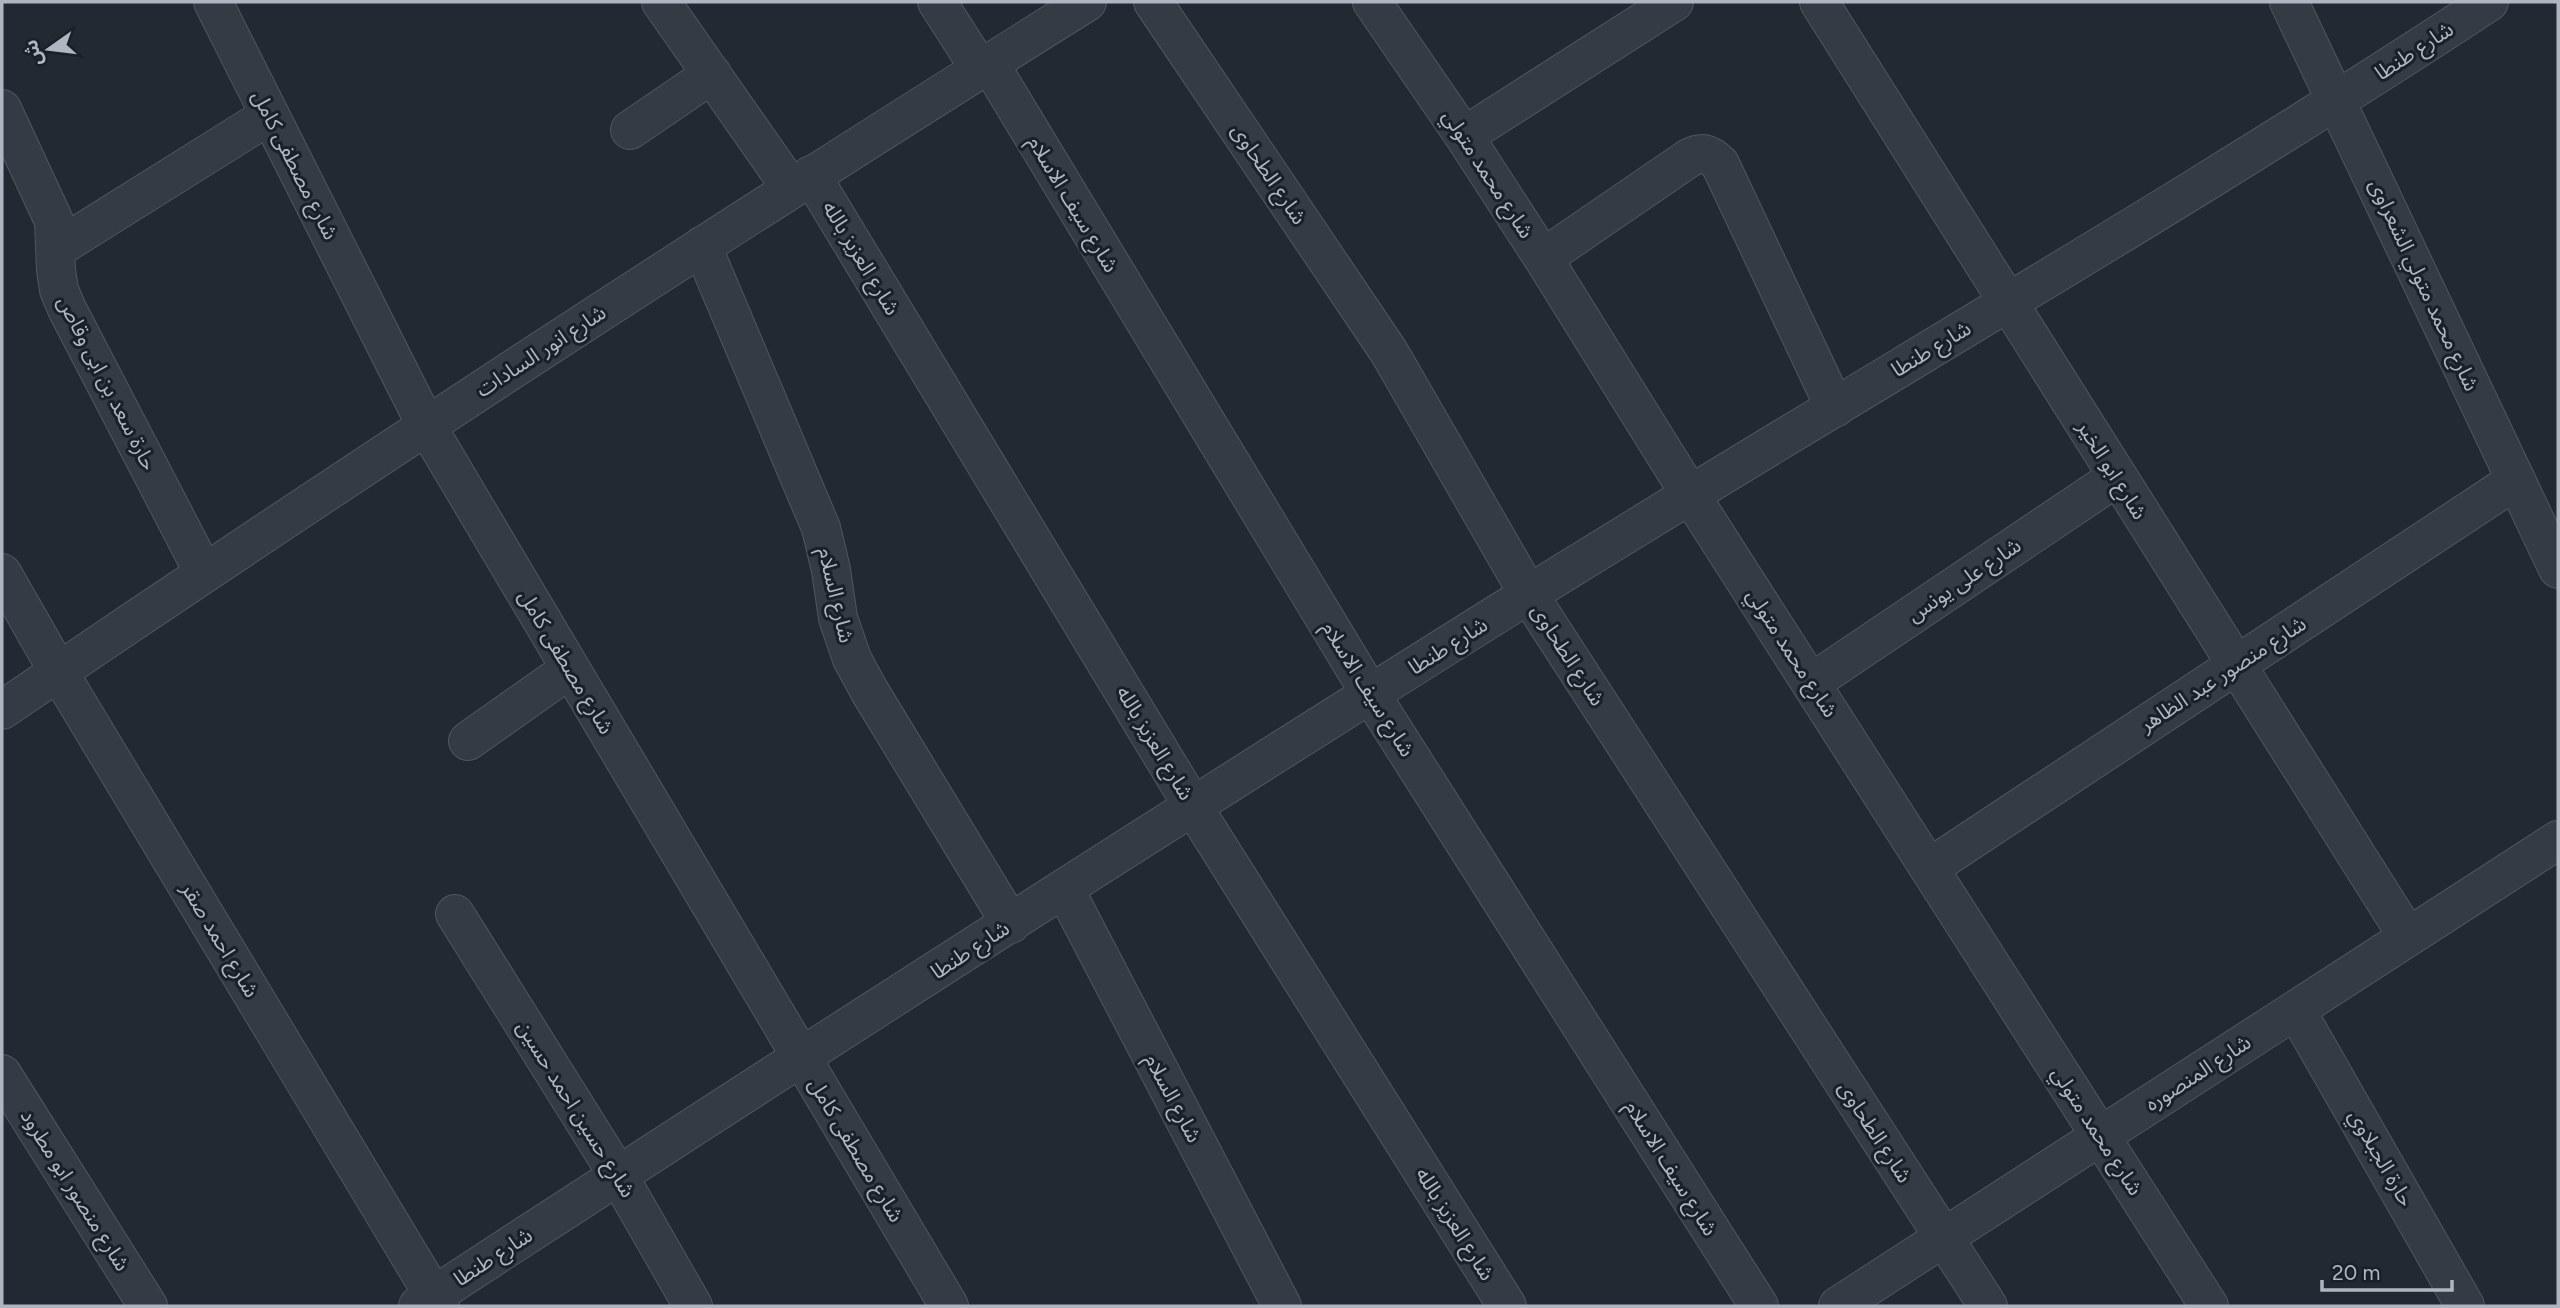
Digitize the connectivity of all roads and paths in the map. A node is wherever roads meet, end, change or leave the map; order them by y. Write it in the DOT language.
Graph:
graph roads {
  1 [pos="213,2"];
  2 [pos="661,2"];
  3 [pos="937,2"];
  4 [pos="1087,2"];
  5 [pos="1153,2"];
  6 [pos="1372,2"];
  7 [pos="1674,2"];
  8 [pos="1818,2"];
  9 [pos="2289,2"];
  10 [pos="2489,2"];
  11 [pos="984,66"];
  12 [pos="712,74"];
  13 [pos="2337,102"];
  14 [pos="2,109"];
  15 [pos="270,115"];
  16 [pos="630,130"];
  17 [pos="1464,136"];
  18 [pos="801,181"];
  19 [pos="702,246"];
  20 [pos="56,250"];
  21 [pos="1543,258"];
  22 [pos="2007,303"];
  23 [pos="1836,408"];
  24 [pos="426,425"];
  25 [pos="2117,477"];
  26 [pos="2516,480"];
  27 [pos="1691,496"];
  28 [pos="2558,569"];
  29 [pos="2,573"];
  30 [pos="204,573"];
  31 [pos="1529,595"];
  32 [pos="2236,664"];
  33 [pos="570,669"];
  34 [pos="58,671"];
  35 [pos="1811,683"];
  36 [pos="1371,695"];
  37 [pos="2,710"];
  38 [pos="468,741"];
  39 [pos="1194,808"];
  40 [pos="2558,840"];
  41 [pos="1929,868"];
  42 [pos="1065,890"];
  43 [pos="455,914"];
  44 [pos="1011,924"];
  45 [pos="2408,937"];
  46 [pos="2296,1010"];
  47 [pos="801,1058"];
  48 [pos="2,1074"];
  49 [pos="2100,1136"];
  50 [pos="618,1175"];
  51 [pos="1944,1238"];
  52 [pos="431,1303"];
  53 [pos="148,1306"];
  54 [pos="694,1306"];
  55 [pos="949,1306"];
  56 [pos="1282,1306"];
  57 [pos="1507,1306"];
  58 [pos="1759,1306"];
  59 [pos="1838,1306"];
  60 [pos="1988,1306"];
  61 [pos="2209,1306"];
  62 [pos="2465,1306"];
  1 -- 15 [label="street, شارع مصطفى كامل"];
  2 -- 12 [label="street"];
  3 -- 11 [label="street, شارع سيف الاسلام"];
  4 -- 11 [label="street, شارع انور السادات"];
  5 -- 31 [label="street, شارع الطحاوى"];
  6 -- 17 [label="street, شارع محمد متولي"];
  7 -- 17 [label="street"];
  8 -- 22 [label="street, شارع ابو الخير"];
  9 -- 13 [label="street, شارع محمد متولي الشعراوى"];
  10 -- 13 [label="street, شارع طنطا"];
  11 -- 18 [label="street, شارع انور السادات"];
  11 -- 36 [label="street, شارع سيف الاسلام"];
  12 -- 16 [label="street"];
  12 -- 18 [label="street"];
  13 -- 22 [label="street, شارع طنطا"];
  13 -- 26 [label="street, شارع محمد متولي الشعراوى"];
  14 -- 20 [label="street, حارة سعد بن ابى وقاص"];
  15 -- 20 [label="street"];
  15 -- 24 [label="street, شارع مصطفى كامل"];
  17 -- 21 [label="street, شارع محمد متولي"];
  18 -- 19 [label="street, شارع انور السادات"];
  18 -- 39 [label="street, شارع العزيز بالله"];
  19 -- 24 [label="street, شارع انور السادات"];
  19 -- 44 [label="street, شارع السلام"];
  20 -- 30 [label="street, حارة سعد بن ابى وقاص"];
  21 -- 23 [label="street"];
  21 -- 27 [label="street, شارع محمد متولي"];
  22 -- 23 [label="street, شارع طنطا"];
  22 -- 25 [label="street, شارع ابو الخير"];
  23 -- 27 [label="street, شارع طنطا"];
  24 -- 30 [label="street, شارع انور السادات"];
  24 -- 33 [label="street, شارع مصطفى كامل"];
  25 -- 32 [label="street, شارع ابو الخير"];
  25 -- 35 [label="street, شارع على يونس"];
  26 -- 28 [label="street, شارع محمد متولي الشعراوى"];
  26 -- 32 [label="street, شارع منصور عبد الظاهر"];
  27 -- 31 [label="street, شارع طنطا"];
  27 -- 35 [label="street, شارع محمد متولي"];
  29 -- 34 [label="street, شارع احمد صقر"];
  30 -- 34 [label="street, شارع انور السادات"];
  31 -- 36 [label="street, شارع طنطا"];
  31 -- 51 [label="street, شارع الطحاوى"];
  32 -- 41 [label="street, شارع منصور عبد الظاهر"];
  32 -- 45 [label="street, شارع ابو الخير"];
  33 -- 38 [label="street"];
  33 -- 47 [label="street, شارع مصطفى كامل"];
  34 -- 37 [label="street, شارع انور السادات"];
  34 -- 52 [label="street, شارع احمد صقر"];
  35 -- 41 [label="street, شارع محمد متولي"];
  36 -- 39 [label="street, شارع طنطا"];
  36 -- 58 [label="street, شارع سيف الاسلام"];
  39 -- 42 [label="street, شارع طنطا"];
  39 -- 57 [label="street, شارع العزيز بالله"];
  40 -- 45 [label="street, شارع المنصوره"];
  41 -- 49 [label="street, شارع محمد متولي"];
  42 -- 44 [label="street, شارع طنطا"];
  42 -- 56 [label="street, شارع السلام"];
  43 -- 50 [label="street, شارع حسين احمد حسين"];
  44 -- 47 [label="street, شارع طنطا"];
  45 -- 46 [label="street, شارع المنصوره"];
  46 -- 49 [label="street, شارع المنصوره"];
  46 -- 62 [label="street, حارة الجبلاوي"];
  47 -- 50 [label="street, شارع طنطا"];
  47 -- 55 [label="street, شارع مصطفى كامل"];
  48 -- 53 [label="street, شارع منصور ابو مطرود"];
  49 -- 51 [label="street, شارع المنصوره"];
  49 -- 61 [label="street, شارع محمد متولي"];
  50 -- 52 [label="street, شارع طنطا"];
  50 -- 54 [label="street, شارع حسين احمد حسين"];
  51 -- 59 [label="street, شارع المنصوره"];
  51 -- 60 [label="street, شارع الطحاوى"];
}
